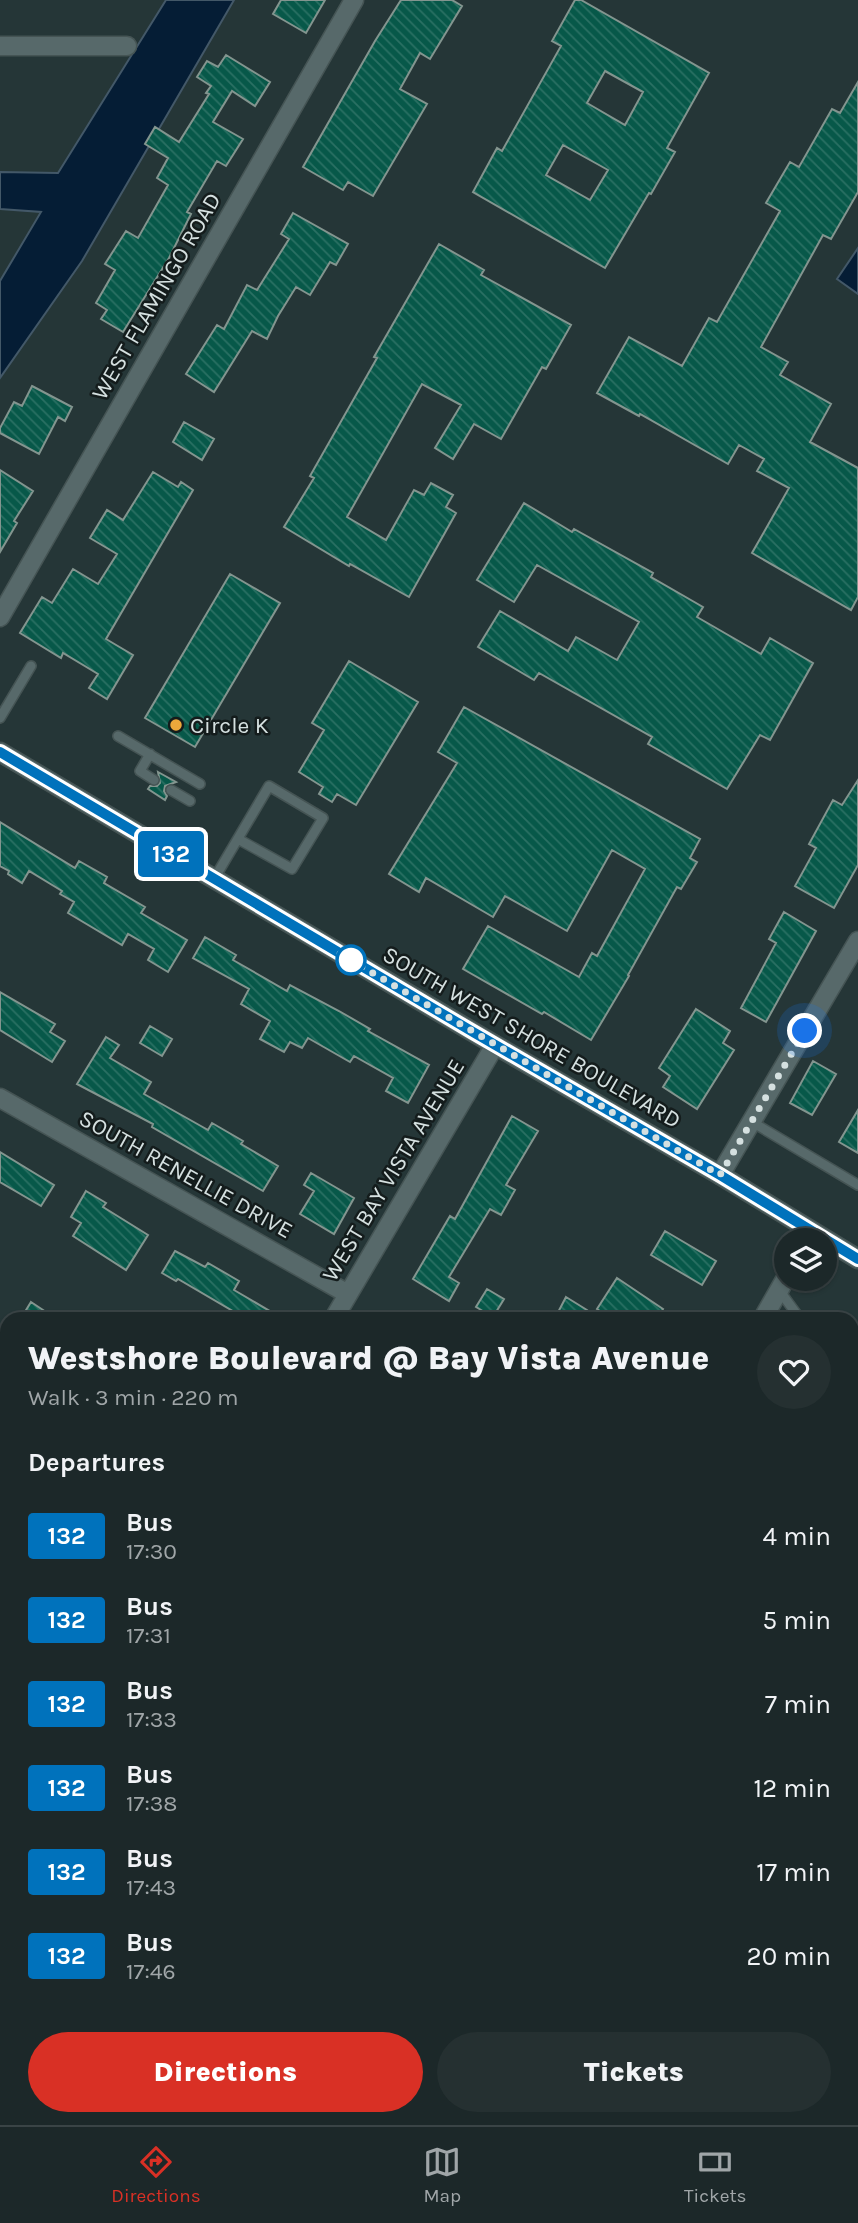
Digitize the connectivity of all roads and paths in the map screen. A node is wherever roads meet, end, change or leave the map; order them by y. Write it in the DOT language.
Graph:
graph roads {
  1 [pos="354,0"];
  2 [pos="0,46"];
  3 [pos="127,46"];
  4 [pos="6,592"];
  5 [pos="0,617"];
  6 [pos="31,666"];
  7 [pos="0,718"];
  8 [pos="118,736"];
  9 [pos="0,752"];
  10 [pos="150,754"];
  11 [pos="154,780"];
  12 [pos="200,784"];
  13 [pos="171,790"];
  14 [pos="190,800"];
  15 [pos="238,839"];
  16 [pos="214,879"];
  17 [pos="858,941"];
  18 [pos="495,1045"];
  19 [pos="0,1098"];
  20 [pos="752,1122"];
  21 [pos="720,1175"];
  22 [pos="858,1185"];
  23 [pos="797,1228"];
  24 [pos="837,1249"];
  25 [pos="858,1259"];
  26 [pos="778,1291"];
  27 [pos="786,1291"];
  28 [pos="348,1293"];
  29 [pos="337,1312"];
  30 [pos="766,1312"];
  31 [pos="796,1312"];
  1 -- 4 [label="street, WEST FLAMINGO ROAD"];
  2 -- 3 [label="street"];
  4 -- 5 [label="street, WEST FLAMINGO ROAD"];
  6 -- 7 [label="lane"];
  8 -- 10 [label="lane"];
  9 -- 16 [label="street, SOUTH WEST SHORE BOULEVARD"];
  10 -- 11 [label="lane"];
  10 -- 12 [label="lane"];
  13 -- 14 [label="lane"];
  15 -- 15 [label="lane"];
  15 -- 16 [label="lane"];
  16 -- 18 [label="street, SOUTH WEST SHORE BOULEVARD"];
  17 -- 20 [label="street"];
  18 -- 21 [label="street, SOUTH WEST SHORE BOULEVARD"];
  18 -- 28 [label="street, WEST BAY VISTA AVENUE"];
  19 -- 28 [label="street, SOUTH RENELLIE DRIVE"];
  20 -- 21 [label="street"];
  20 -- 22 [label="lane"];
  21 -- 23 [label="street, SOUTH WEST SHORE BOULEVARD"];
  24 -- 25 [label="street, SOUTH WEST SHORE BOULEVARD"];
  26 -- 30 [label="street"];
  27 -- 31 [label="lane"];
  28 -- 29 [label="street, WEST BAY VISTA AVENUE"];
}
